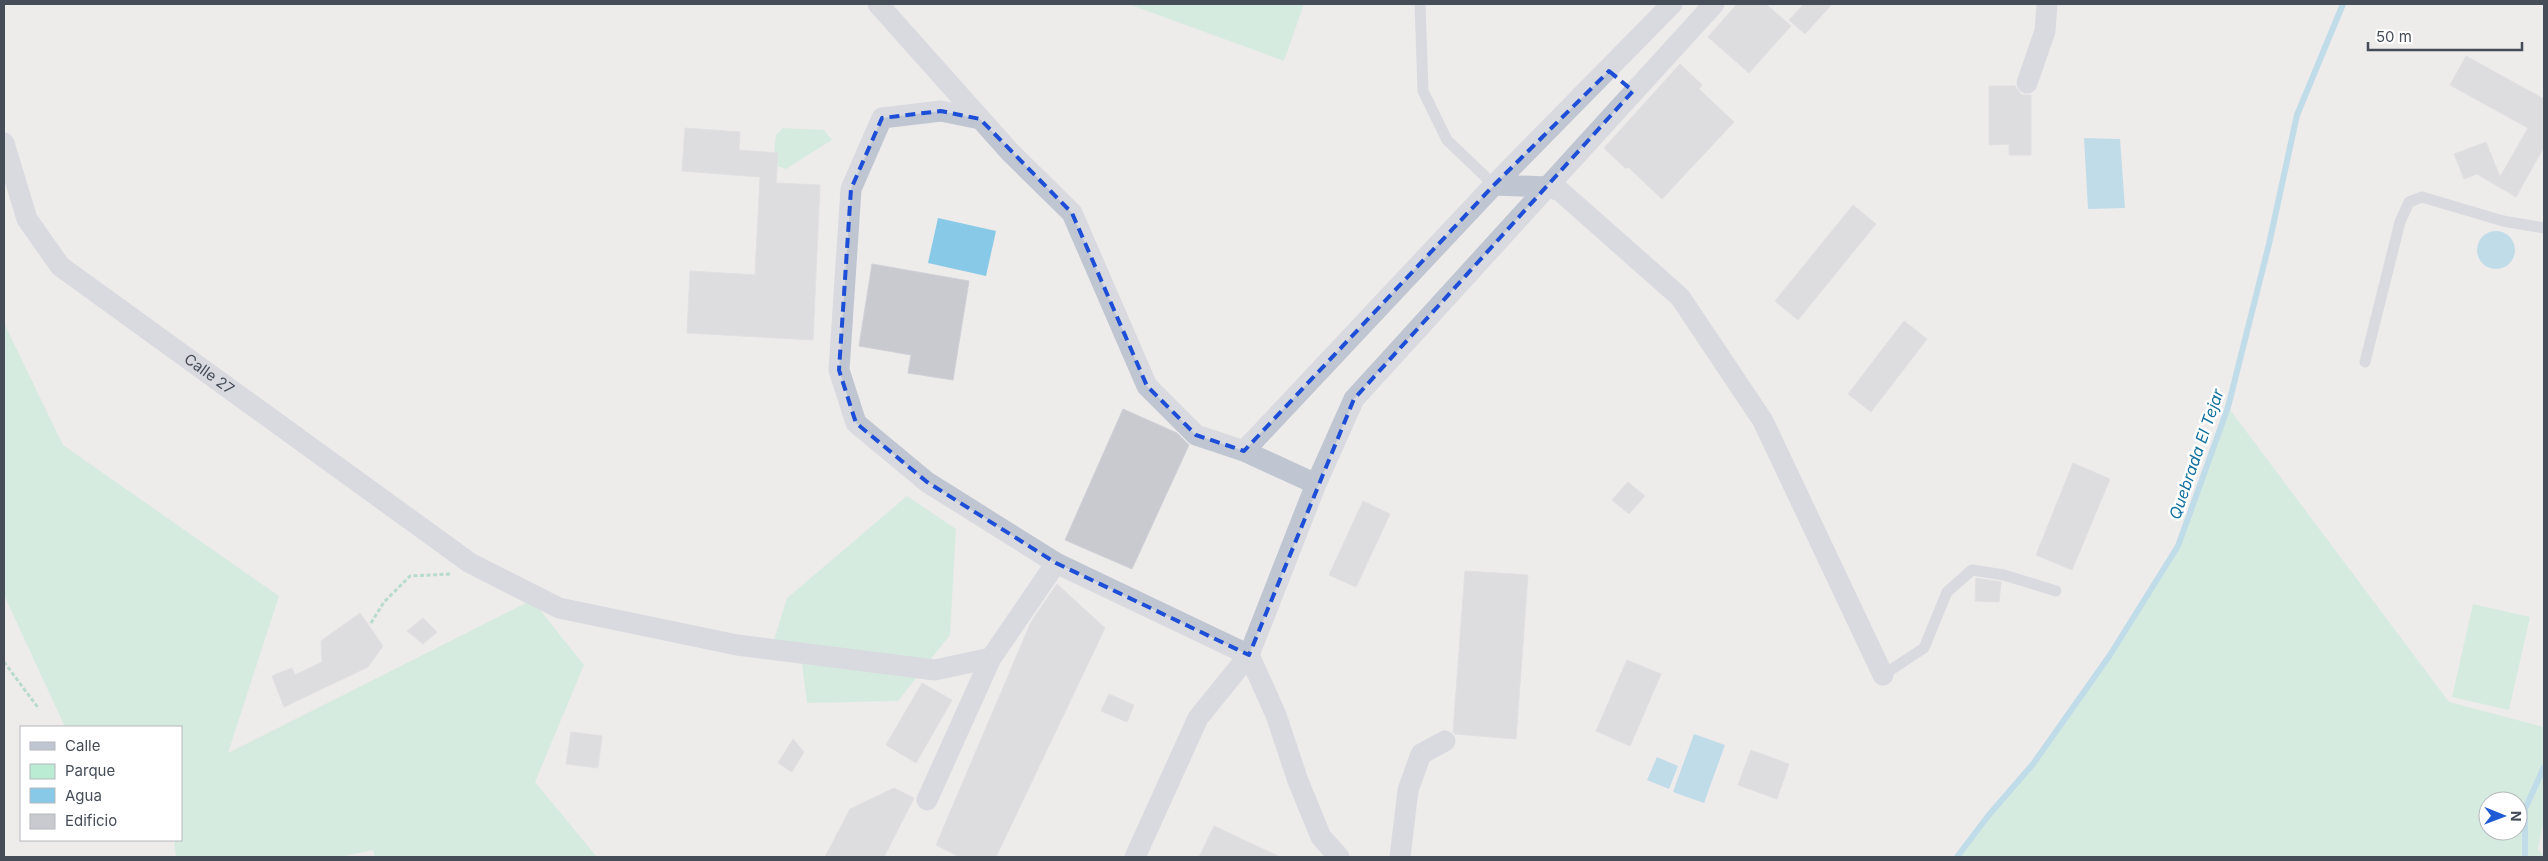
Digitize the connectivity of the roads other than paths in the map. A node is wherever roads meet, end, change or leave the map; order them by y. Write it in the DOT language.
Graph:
graph roads {
  1 [pos="878,4"];
  2 [pos="1420,4"];
  3 [pos="1672,4"];
  4 [pos="1714,4"];
  5 [pos="2046,4"];
  6 [pos="1609,71"];
  7 [pos="2027,83"];
  8 [pos="1633,91"];
  9 [pos="980,119"];
  10 [pos="4,143"];
  11 [pos="1494,185"];
  12 [pos="1548,187"];
  13 [pos="2544,228"];
  14 [pos="2366,362"];
  15 [pos="1244,451"];
  16 [pos="1316,484"];
  17 [pos="1056,563"];
  18 [pos="2056,591"];
  19 [pos="1249,655"];
  20 [pos="991,658"];
  21 [pos="1883,675"];
  22 [pos="1445,742"];
  23 [pos="927,800"];
  24 [pos="1135,857"];
  25 [pos="1339,857"];
  26 [pos="1400,857"];
  1 -- 9 [label="street"];
  2 -- 11 [label="lane"];
  3 -- 6 [label="street"];
  4 -- 8 [label="street"];
  5 -- 7 [label="street"];
  6 -- 8 [label="street"];
  6 -- 11 [label="street"];
  8 -- 12 [label="street"];
  9 -- 15 [label="street"];
  9 -- 17 [label="street"];
  10 -- 20 [label="street, Calle 27"];
  11 -- 12 [label="street"];
  11 -- 15 [label="street"];
  12 -- 16 [label="street"];
  12 -- 21 [label="street"];
  13 -- 14 [label="lane"];
  15 -- 16 [label="street"];
  16 -- 19 [label="street"];
  17 -- 19 [label="street"];
  17 -- 20 [label="street"];
  18 -- 21 [label="lane"];
  19 -- 24 [label="street"];
  19 -- 25 [label="street"];
  20 -- 23 [label="street"];
  22 -- 26 [label="street"];
}
